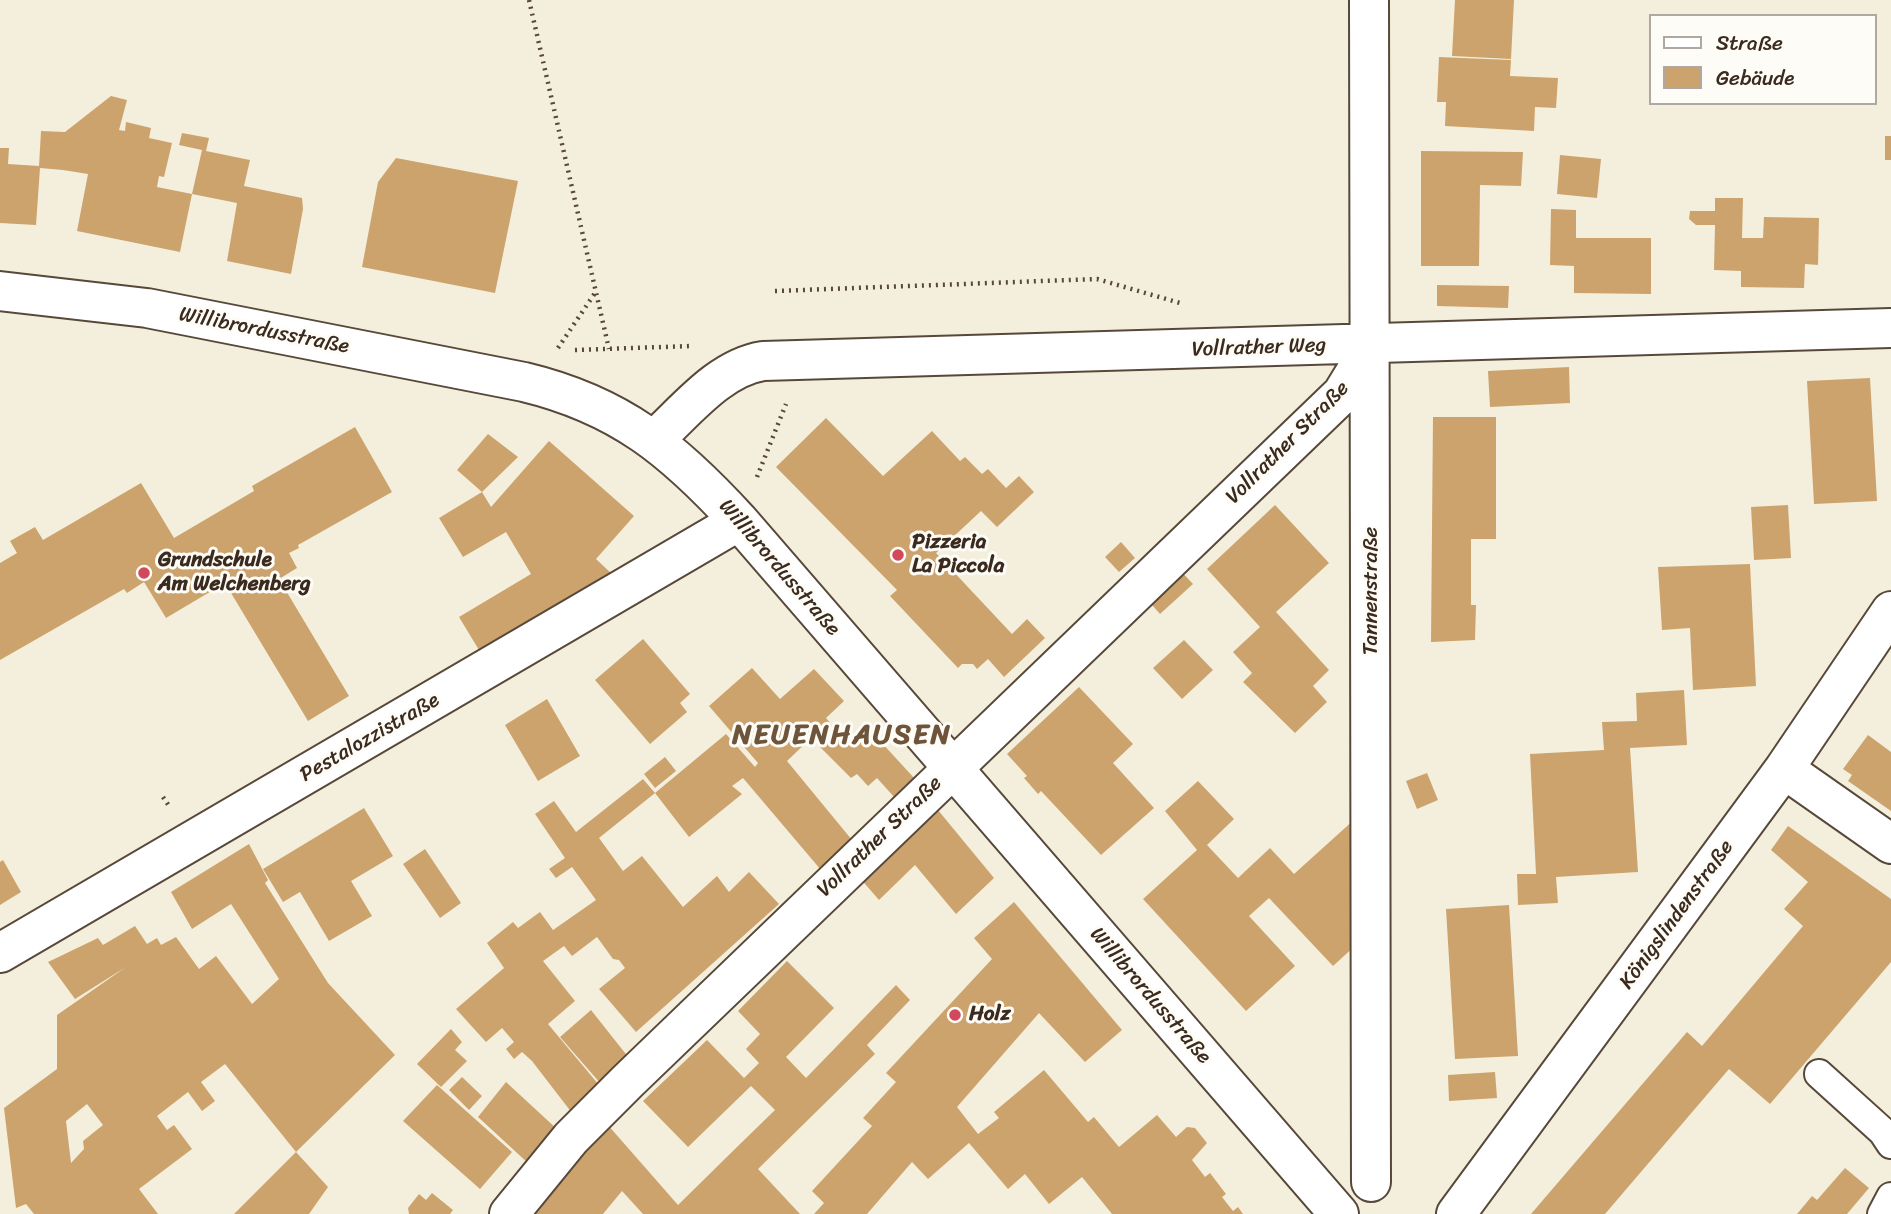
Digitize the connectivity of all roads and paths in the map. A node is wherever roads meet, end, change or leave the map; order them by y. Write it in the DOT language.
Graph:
graph roads {
  1 [pos="528,0"];
  2 [pos="1369,0"];
  3 [pos="0,291"];
  4 [pos="775,291"];
  5 [pos="595,293"];
  6 [pos="1187,305"];
  7 [pos="1891,328"];
  8 [pos="1372,345"];
  9 [pos="702,346"];
  10 [pos="609,349"];
  11 [pos="549,352"];
  12 [pos="555,352"];
  13 [pos="804,361"];
  14 [pos="655,439"];
  15 [pos="739,521"];
  16 [pos="1891,611"];
  17 [pos="952,767"];
  18 [pos="1784,769"];
  19 [pos="1891,844"];
  20 [pos="0,953"];
  21 [pos="1819,1074"];
  22 [pos="1891,1144"];
  23 [pos="1371,1182"];
  24 [pos="1891,1197"];
  25 [pos="509,1214"];
  26 [pos="1339,1214"];
  27 [pos="1455,1214"];
  28 [pos="1882,1214"];
  1 -- 5 [label="path"];
  2 -- 8 [label="street, Tannenstraße"];
  3 -- 14 [label="street, Willibrordusstraße"];
  4 -- 6 [label="path"];
  5 -- 10 [label="path"];
  5 -- 12 [label="path"];
  7 -- 8 [label="street, Vollrather Weg"];
  8 -- 13 [label="street, Vollrather Weg"];
  8 -- 17 [label="street, Vollrather Straße"];
  8 -- 23 [label="street, Tannenstraße"];
  9 -- 10 [label="path"];
  10 -- 12 [label="path"];
  11 -- 12 [label="path"];
  13 -- 14 [label="street, Vollrather Weg"];
  13 -- 15 [label="path"];
  14 -- 15 [label="street, Willibrordusstraße"];
  15 -- 17 [label="street, Willibrordusstraße"];
  15 -- 20 [label="street, Pestalozzistraße"];
  16 -- 18 [label="street, Königslindenstraße"];
  17 -- 25 [label="street, Vollrather Straße"];
  17 -- 26 [label="street, Willibrordusstraße"];
  18 -- 19 [label="street"];
  18 -- 27 [label="street, Königslindenstraße"];
  21 -- 22 [label="lane"];
  24 -- 28 [label="lane"];
}
